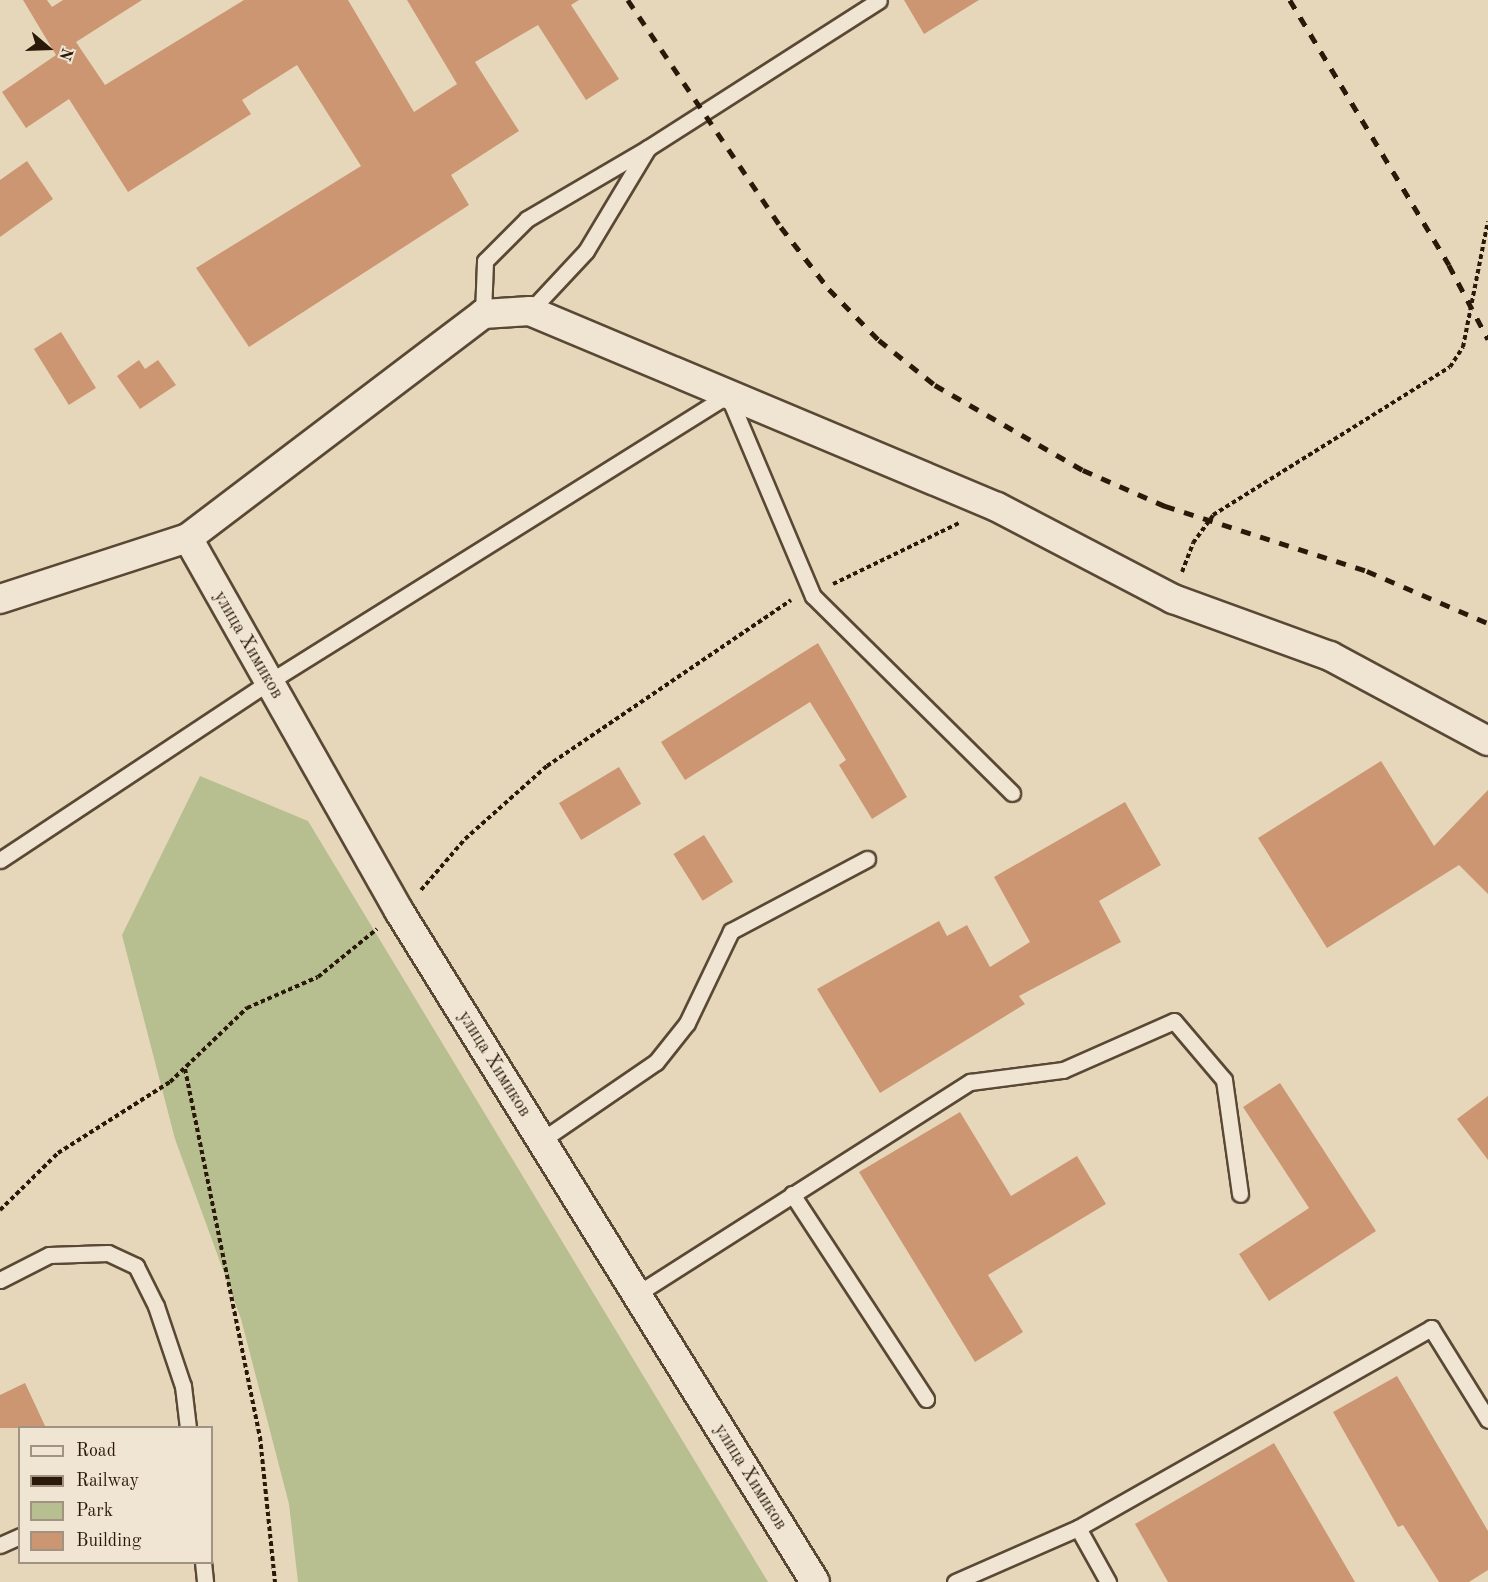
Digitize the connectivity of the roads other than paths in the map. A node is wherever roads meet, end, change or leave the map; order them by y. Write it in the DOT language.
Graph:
graph roads {
  1 [pos="879,0"];
  2 [pos="648,148"];
  3 [pos="530,311"];
  4 [pos="483,314"];
  5 [pos="728,394"];
  6 [pos="188,538"];
  7 [pos="0,599"];
  8 [pos="269,682"];
  9 [pos="1488,741"];
  10 [pos="1012,794"];
  11 [pos="867,859"];
  12 [pos="0,860"];
  13 [pos="542,1140"];
  14 [pos="792,1194"];
  15 [pos="1240,1194"];
  16 [pos="0,1280"];
  17 [pos="637,1294"];
  18 [pos="926,1399"];
  19 [pos="1488,1420"];
  20 [pos="188,1426"];
  21 [pos="1078,1528"];
  22 [pos="18,1537"];
  23 [pos="0,1545"];
  24 [pos="203,1564"];
  25 [pos="205,1582"];
  26 [pos="815,1582"];
  27 [pos="955,1582"];
  28 [pos="1108,1582"];
  1 -- 2 [label="lane"];
  2 -- 3 [label="lane"];
  2 -- 4 [label="lane"];
  3 -- 4 [label="street"];
  3 -- 5 [label="street"];
  4 -- 6 [label="street"];
  5 -- 8 [label="lane"];
  5 -- 9 [label="street"];
  5 -- 10 [label="lane"];
  6 -- 7 [label="street"];
  6 -- 8 [label="street, улица Химиков"];
  8 -- 12 [label="lane"];
  8 -- 13 [label="street, улица Химиков"];
  11 -- 13 [label="lane"];
  13 -- 17 [label="street, улица Химиков"];
  14 -- 15 [label="lane"];
  14 -- 17 [label="lane"];
  14 -- 18 [label="lane"];
  16 -- 20 [label="lane"];
  17 -- 26 [label="street, улица Химиков"];
  19 -- 21 [label="lane"];
  21 -- 27 [label="lane"];
  21 -- 28 [label="lane"];
  22 -- 23 [label="lane"];
  24 -- 25 [label="lane"];
}
